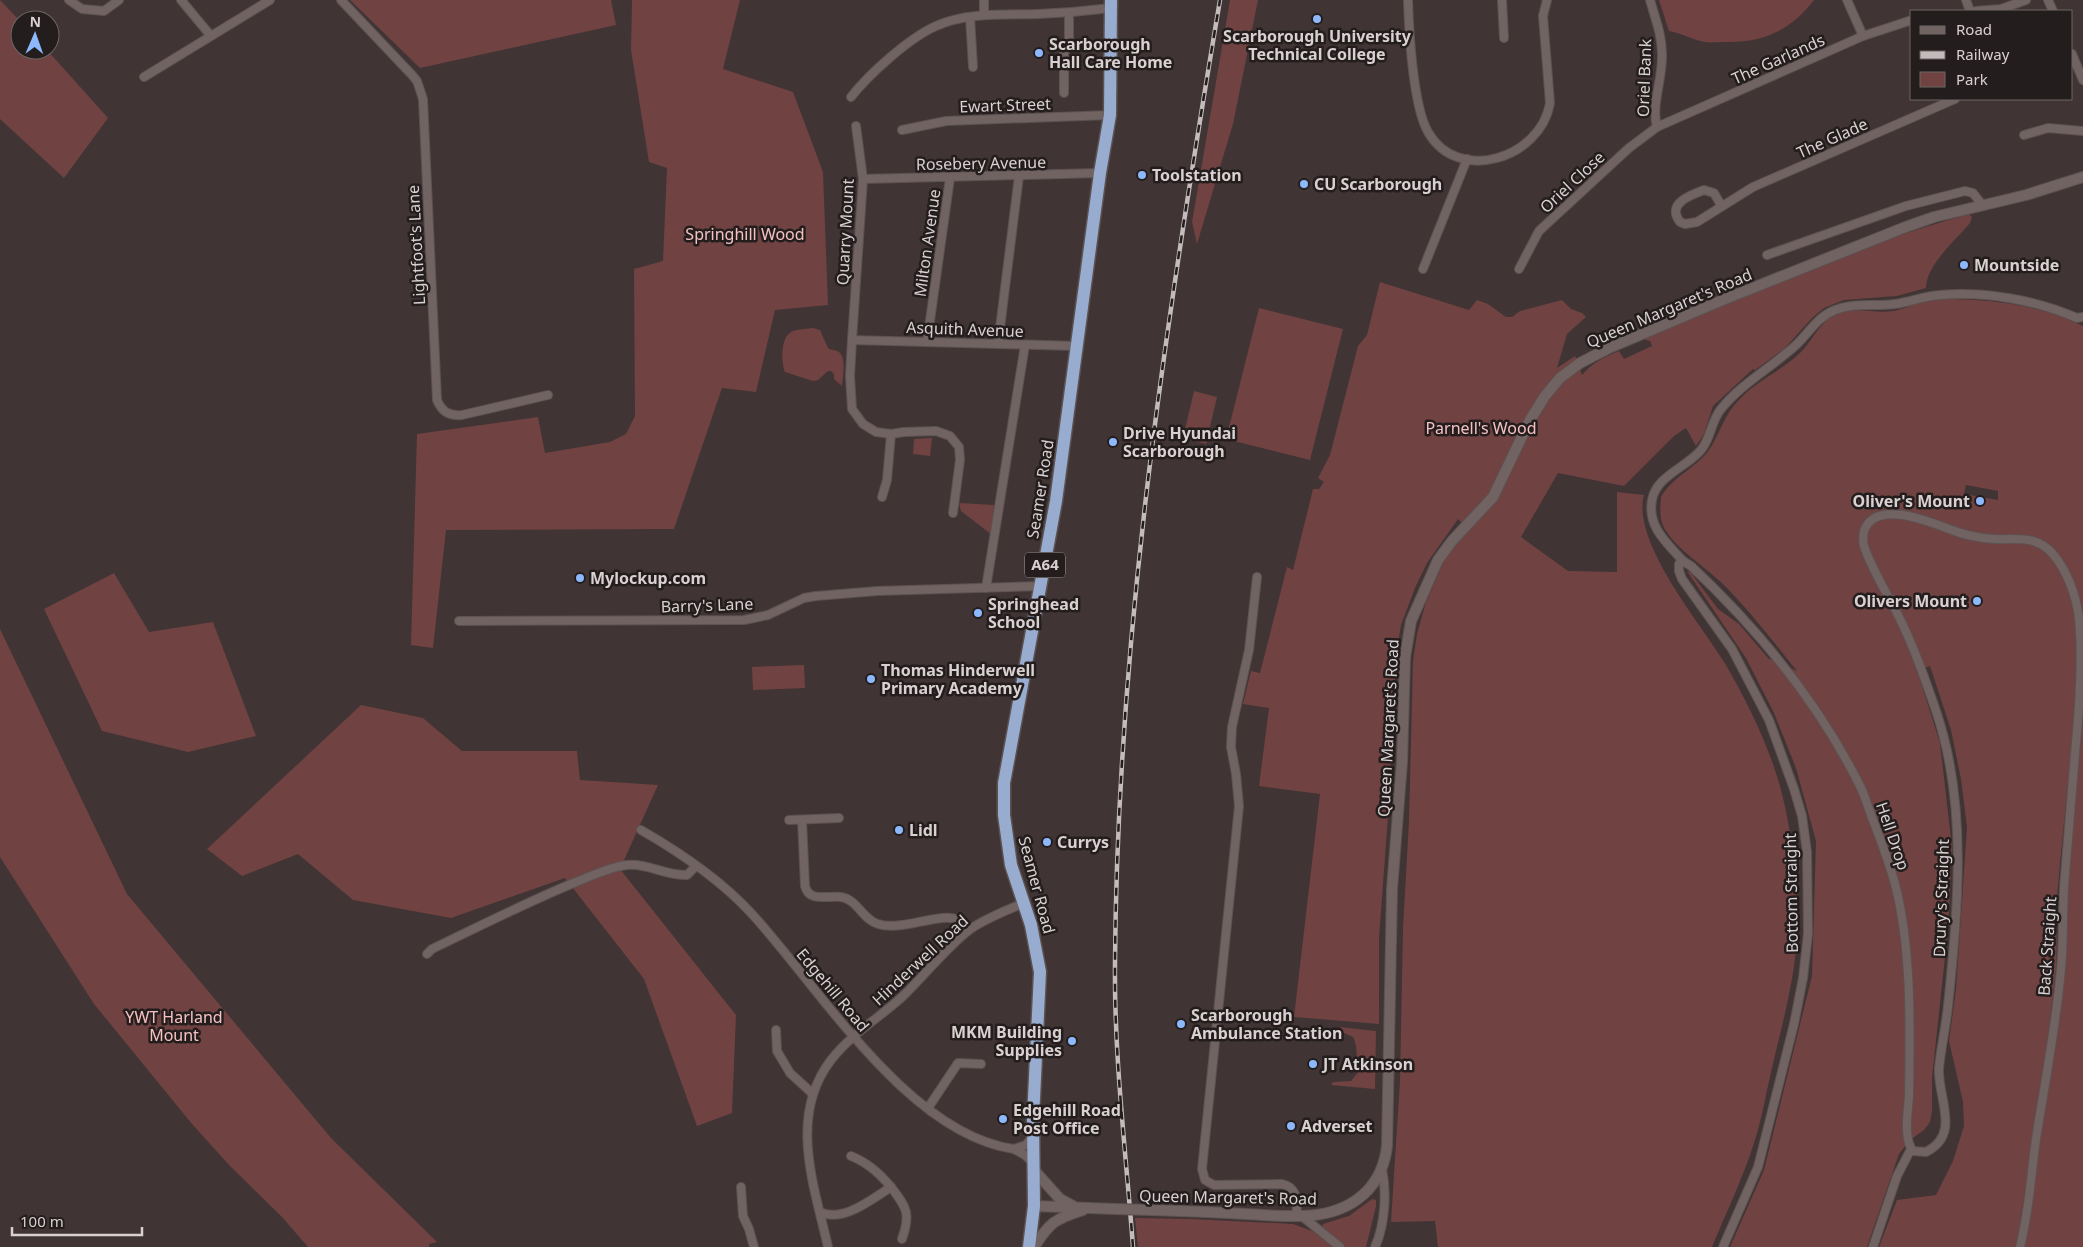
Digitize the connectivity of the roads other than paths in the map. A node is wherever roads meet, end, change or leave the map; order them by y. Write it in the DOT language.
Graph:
graph roads {
  1 [pos="69,0"];
  2 [pos="119,0"];
  3 [pos="181,0"];
  4 [pos="270,0"];
  5 [pos="341,0"];
  6 [pos="984,0"];
  7 [pos="1408,0"];
  8 [pos="1502,0"];
  9 [pos="1547,0"];
  10 [pos="1650,0"];
  11 [pos="1847,0"];
  12 [pos="2026,0"];
  13 [pos="1111,4"];
  14 [pos="2001,10"];
  15 [pos="1069,13"];
  16 [pos="984,15"];
  17 [pos="970,17"];
  18 [pos="1910,21"];
  19 [pos="211,36"];
  20 [pos="1863,36"];
  21 [pos="1504,38"];
  22 [pos="2073,56"];
  23 [pos="973,67"];
  24 [pos="144,77"];
  25 [pos="2083,80"];
  26 [pos="1064,93"];
  27 [pos="851,97"];
  28 [pos="1954,100"];
  29 [pos="1110,115"];
  30 [pos="856,126"];
  31 [pos="1657,127"];
  32 [pos="902,130"];
  33 [pos="2083,131"];
  34 [pos="2024,135"];
  35 [pos="1467,159"];
  36 [pos="1100,174"];
  37 [pos="1019,176"];
  38 [pos="2083,177"];
  39 [pos="950,178"];
  40 [pos="863,179"];
  41 [pos="1721,205"];
  42 [pos="1983,206"];
  43 [pos="1767,255"];
  44 [pos="1519,268"];
  45 [pos="1423,269"];
  46 [pos="2081,319"];
  47 [pos="852,340"];
  48 [pos="928,342"];
  49 [pos="998,344"];
  50 [pos="1026,344"];
  51 [pos="1077,346"];
  52 [pos="548,395"];
  53 [pos="891,434"];
  54 [pos="882,496"];
  55 [pos="953,513"];
  56 [pos="1683,561"];
  57 [pos="1257,577"];
  58 [pos="1042,586"];
  59 [pos="986,588"];
  60 [pos="459,621"];
  61 [pos="1920,666"];
  62 [pos="839,818"];
  63 [pos="789,820"];
  64 [pos="802,820"];
  65 [pos="641,830"];
  66 [pos="696,866"];
  67 [pos="1024,903"];
  68 [pos="968,931"];
  69 [pos="427,954"];
  70 [pos="776,1030"];
  71 [pos="854,1038"];
  72 [pos="981,1064"];
  73 [pos="813,1094"];
  74 [pos="928,1108"];
  75 [pos="1033,1136"];
  76 [pos="1014,1149"];
  77 [pos="1911,1149"];
  78 [pos="851,1156"];
  79 [pos="1033,1166"];
  80 [pos="1382,1169"];
  81 [pos="891,1186"];
  82 [pos="741,1187"];
  83 [pos="1034,1206"];
  84 [pos="1076,1208"];
  85 [pos="1089,1208"];
  86 [pos="820,1212"];
  87 [pos="1300,1217"];
  88 [pos="902,1240"];
  89 [pos="754,1247"];
  90 [pos="828,1247"];
  91 [pos="1029,1247"];
  92 [pos="1034,1247"];
  93 [pos="1340,1247"];
  94 [pos="1375,1247"];
  95 [pos="1724,1247"];
  96 [pos="1873,1247"];
  97 [pos="2020,1247"];
  1 -- 2 [label="street"];
  3 -- 19 [label="street"];
  4 -- 19 [label="street"];
  5 -- 52 [label="street, Lightfoot's Lane"];
  6 -- 16 [label="street"];
  7 -- 35 [label="street"];
  8 -- 21 [label="street"];
  9 -- 35 [label="street"];
  10 -- 31 [label="street, Oriel Bank"];
  11 -- 20 [label="street"];
  12 -- 14 [label="street"];
  13 -- 15 [label="street"];
  13 -- 29 [label="highway, Seamer Road / A64"];
  15 -- 16 [label="street"];
  15 -- 26 [label="street"];
  16 -- 17 [label="street"];
  17 -- 23 [label="street"];
  17 -- 27 [label="street"];
  18 -- 20 [label="street, The Garlands"];
  19 -- 24 [label="street"];
  20 -- 31 [label="street, The Garlands"];
  22 -- 25 [label="street"];
  28 -- 41 [label="street, The Glade"];
  29 -- 32 [label="street, Ewart Street"];
  29 -- 36 [label="highway, Seamer Road / A64"];
  30 -- 40 [label="street, Quarry Mount"];
  31 -- 44 [label="street, Oriel Close"];
  33 -- 34 [label="street"];
  35 -- 45 [label="street"];
  36 -- 37 [label="street, Rosebery Avenue"];
  36 -- 51 [label="highway, Seamer Road / A64"];
  37 -- 39 [label="street, Rosebery Avenue"];
  37 -- 49 [label="street"];
  38 -- 42 [label="main road, Queen Margaret's Road"];
  39 -- 40 [label="street, Rosebery Avenue"];
  39 -- 48 [label="street, Milton Avenue"];
  40 -- 47 [label="street, Quarry Mount"];
  41 -- 41 [label="street, The Glade"];
  42 -- 43 [label="street"];
  42 -- 80 [label="main road, Queen Margaret's Road"];
  46 -- 56 [label="street, Hell Drop"];
  47 -- 48 [label="street, Asquith Avenue"];
  47 -- 53 [label="street, Quarry Mount"];
  48 -- 49 [label="street, Asquith Avenue"];
  49 -- 50 [label="street, Asquith Avenue"];
  50 -- 51 [label="street, Asquith Avenue"];
  50 -- 59 [label="street"];
  51 -- 58 [label="highway, Seamer Road / A64"];
  53 -- 54 [label="street"];
  53 -- 55 [label="street"];
  56 -- 77 [label="street, Hell Drop"];
  56 -- 95 [label="street, Bottom Straight"];
  57 -- 87 [label="street"];
  58 -- 59 [label="street, Barry's Lane"];
  58 -- 67 [label="highway, Seamer Road / A64"];
  59 -- 60 [label="street, Barry's Lane"];
  61 -- 77 [label="street, Drury's Straight"];
  61 -- 97 [label="street, Back Straight"];
  62 -- 64 [label="street"];
  63 -- 64 [label="street"];
  64 -- 68 [label="street"];
  65 -- 66 [label="street, Edgehill Road"];
  66 -- 69 [label="street"];
  66 -- 71 [label="street, Edgehill Road"];
  67 -- 68 [label="street, Hinderwell Road"];
  67 -- 75 [label="highway, Seamer Road / A64"];
  68 -- 71 [label="street, Hinderwell Road"];
  70 -- 73 [label="street"];
  71 -- 73 [label="street, Hinderwell Road"];
  71 -- 74 [label="street, Edgehill Road"];
  72 -- 74 [label="street"];
  73 -- 86 [label="street, Hinderwell Road"];
  74 -- 76 [label="street, Edgehill Road"];
  75 -- 76 [label="street"];
  75 -- 79 [label="highway, Seamer Road / A64"];
  76 -- 79 [label="street, Edgehill Road"];
  77 -- 96 [label="street"];
  78 -- 81 [label="street"];
  79 -- 83 [label="highway, Seamer Road / A64"];
  79 -- 84 [label="main road"];
  80 -- 87 [label="main road, Queen Margaret's Road"];
  80 -- 94 [label="street"];
  81 -- 86 [label="street"];
  81 -- 88 [label="street"];
  82 -- 89 [label="street"];
  83 -- 84 [label="main road, Queen Margaret's Road"];
  83 -- 91 [label="highway, Seamer Road / A64"];
  84 -- 85 [label="main road, Queen Margaret's Road"];
  85 -- 87 [label="main road, Queen Margaret's Road, bridge"];
  85 -- 92 [label="main road"];
  86 -- 90 [label="street, Hinderwell Road"];
  87 -- 93 [label="street"];
}
